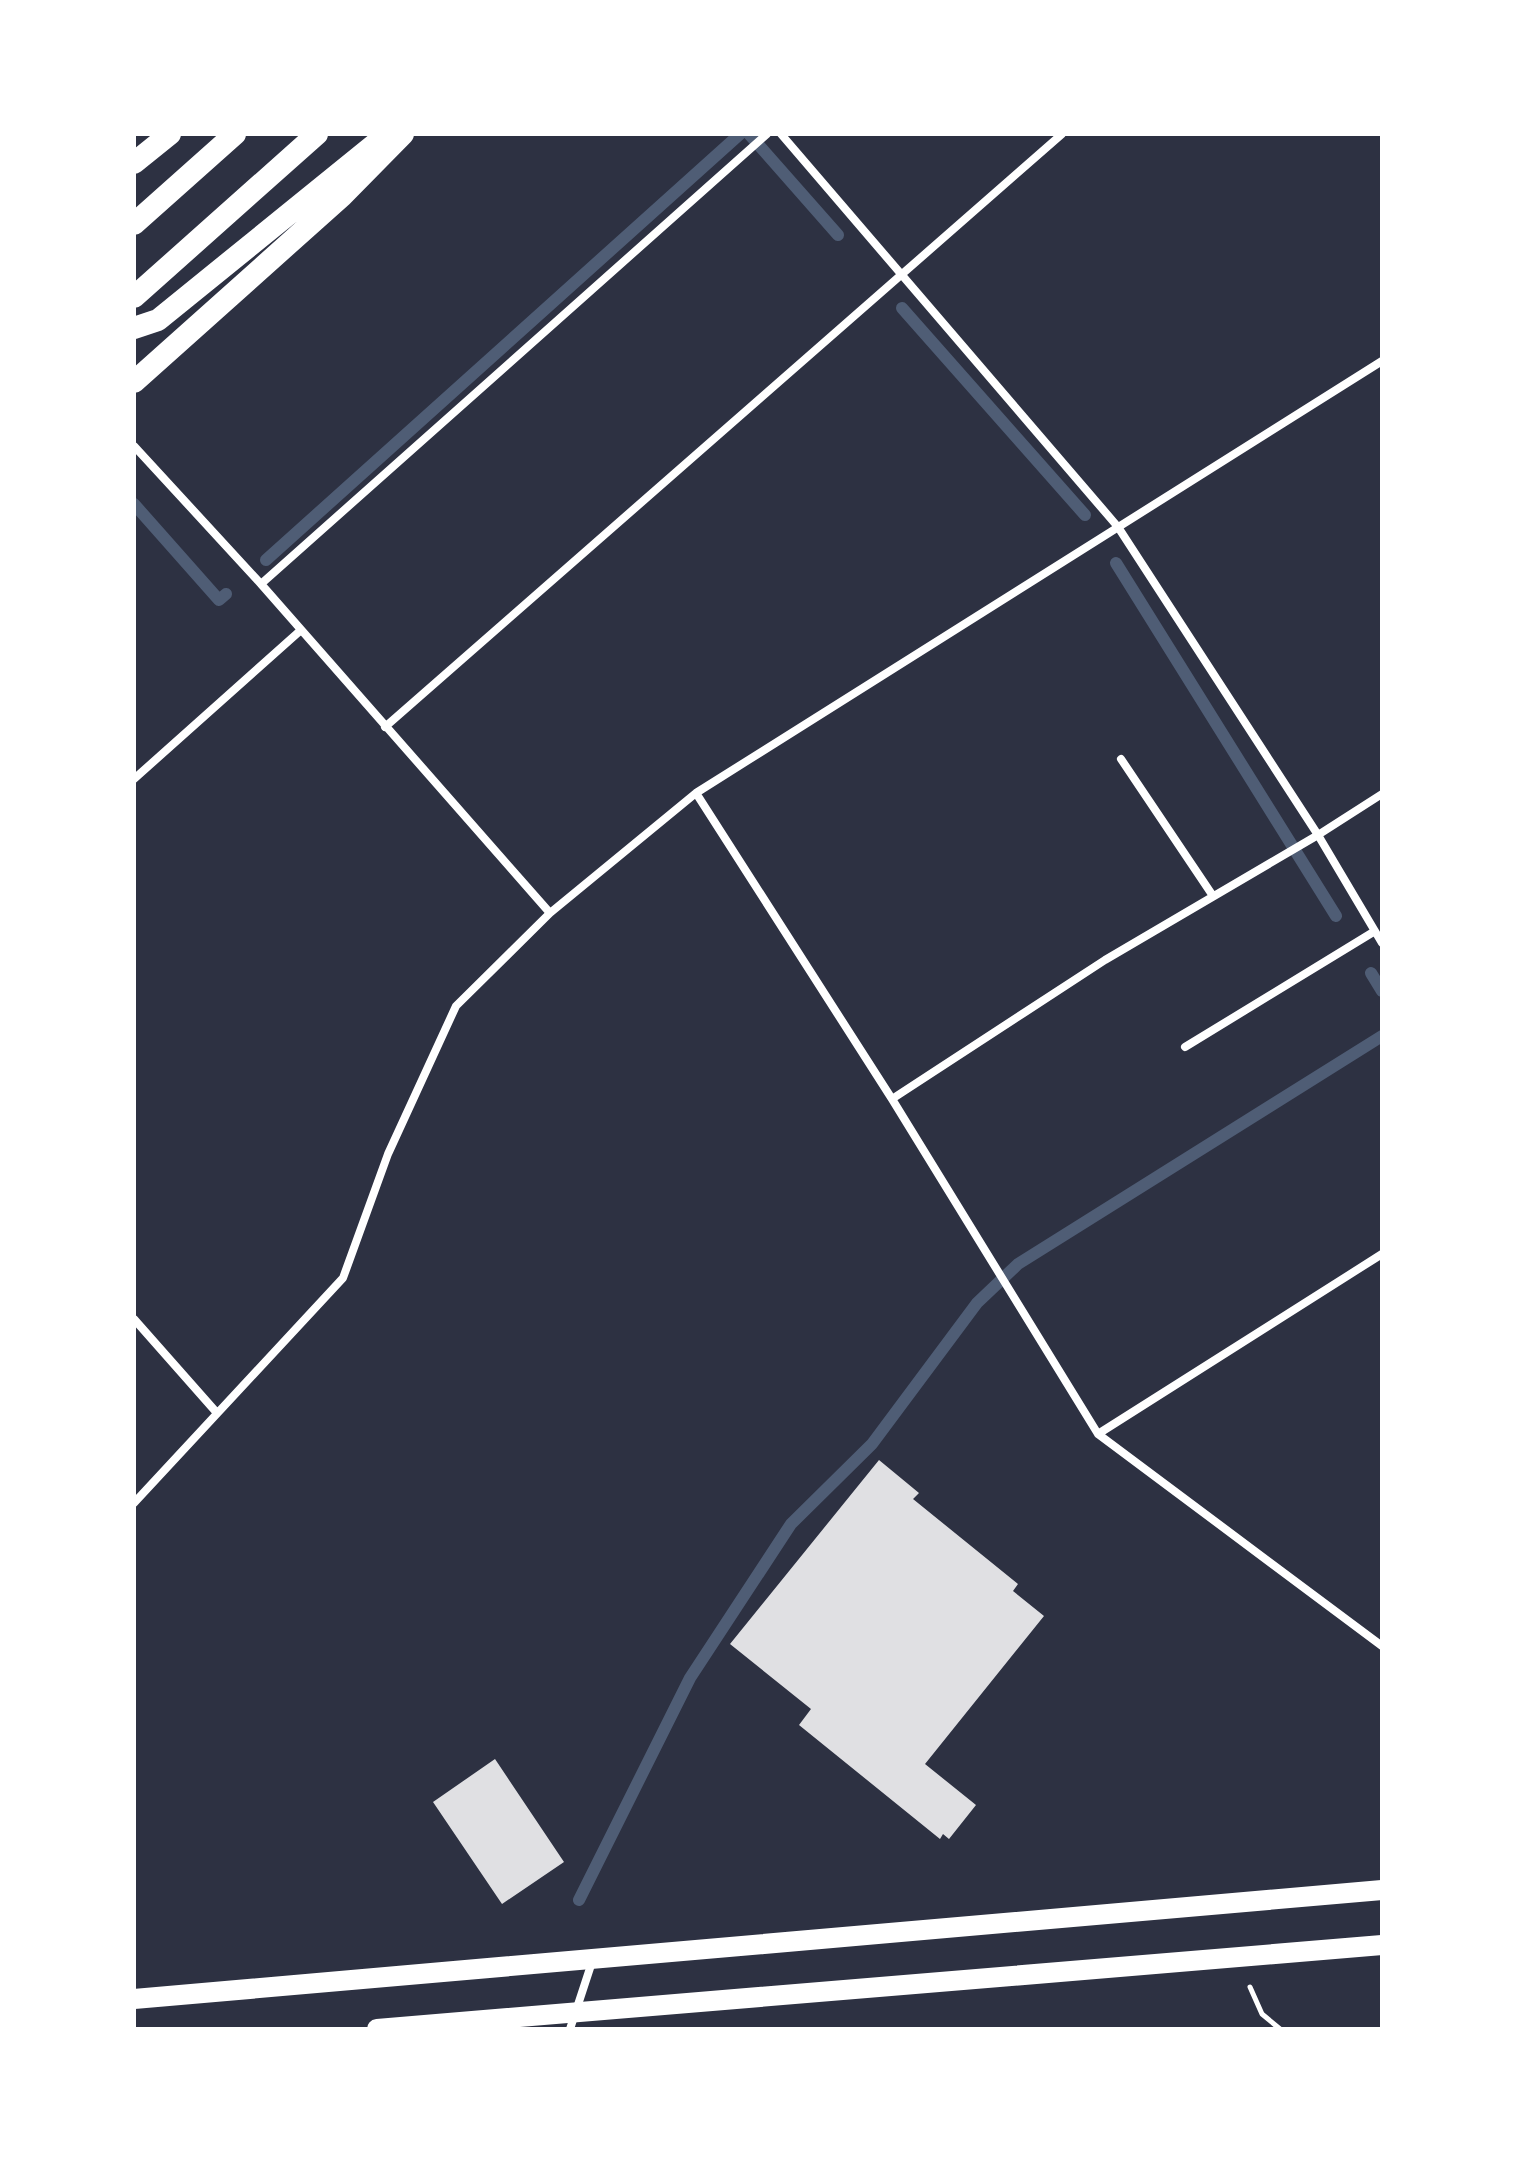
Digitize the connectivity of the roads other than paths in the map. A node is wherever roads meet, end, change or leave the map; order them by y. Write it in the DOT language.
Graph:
graph roads {
  1 [pos="157,134"];
  2 [pos="170,134"];
  3 [pos="235,134"];
  4 [pos="317,134"];
  5 [pos="387,134"];
  6 [pos="403,134"];
  7 [pos="781,134"];
  8 [pos="1062,134"];
  9 [pos="760,141"];
  10 [pos="134,156"];
  11 [pos="134,163"];
  12 [pos="134,224"];
  13 [pos="902,272"];
  14 [pos="134,297"];
  15 [pos="134,328"];
  16 [pos="1382,361"];
  17 [pos="134,382"];
  18 [pos="134,446"];
  19 [pos="1118,527"];
  20 [pos="261,584"];
  21 [pos="301,630"];
  22 [pos="385,727"];
  23 [pos="1121,759"];
  24 [pos="134,779"];
  25 [pos="696,793"];
  26 [pos="1382,794"];
  27 [pos="1318,835"];
  28 [pos="1213,896"];
  29 [pos="550,913"];
  30 [pos="1375,931"];
  31 [pos="1382,943"];
  32 [pos="1185,1047"];
  33 [pos="892,1099"];
  34 [pos="1382,1254"];
  35 [pos="134,1319"];
  36 [pos="217,1413"];
  37 [pos="1098,1434"];
  38 [pos="134,1503"];
  39 [pos="1382,1646"];
  40 [pos="1382,1890"];
  41 [pos="1382,1945"];
  42 [pos="593,1958"];
  43 [pos="134,1999"];
  44 [pos="572,2021"];
  45 [pos="377,2029"];
  1 -- 10 [label="highway"];
  2 -- 11 [label="highway"];
  3 -- 12 [label="highway"];
  4 -- 14 [label="highway"];
  5 -- 15 [label="highway"];
  6 -- 17 [label="highway"];
  7 -- 13 [label="street"];
  8 -- 13 [label="street"];
  9 -- 20 [label="street"];
  13 -- 19 [label="street"];
  13 -- 22 [label="street"];
  16 -- 19 [label="street"];
  18 -- 20 [label="street"];
  19 -- 25 [label="street"];
  19 -- 27 [label="street"];
  20 -- 21 [label="street"];
  21 -- 22 [label="street"];
  21 -- 24 [label="street"];
  22 -- 29 [label="street"];
  23 -- 28 [label="street"];
  25 -- 29 [label="street"];
  25 -- 33 [label="street"];
  26 -- 27 [label="street"];
  27 -- 28 [label="street"];
  27 -- 30 [label="street"];
  28 -- 33 [label="street"];
  29 -- 36 [label="street"];
  30 -- 31 [label="street"];
  30 -- 32 [label="street"];
  33 -- 37 [label="street"];
  34 -- 37 [label="street"];
  35 -- 36 [label="street"];
  36 -- 38 [label="street"];
  37 -- 39 [label="street"];
  40 -- 42 [label="main road"];
  41 -- 44 [label="main road"];
  42 -- 43 [label="main road"];
  42 -- 44 [label="street"];
  44 -- 45 [label="main road"];
}
